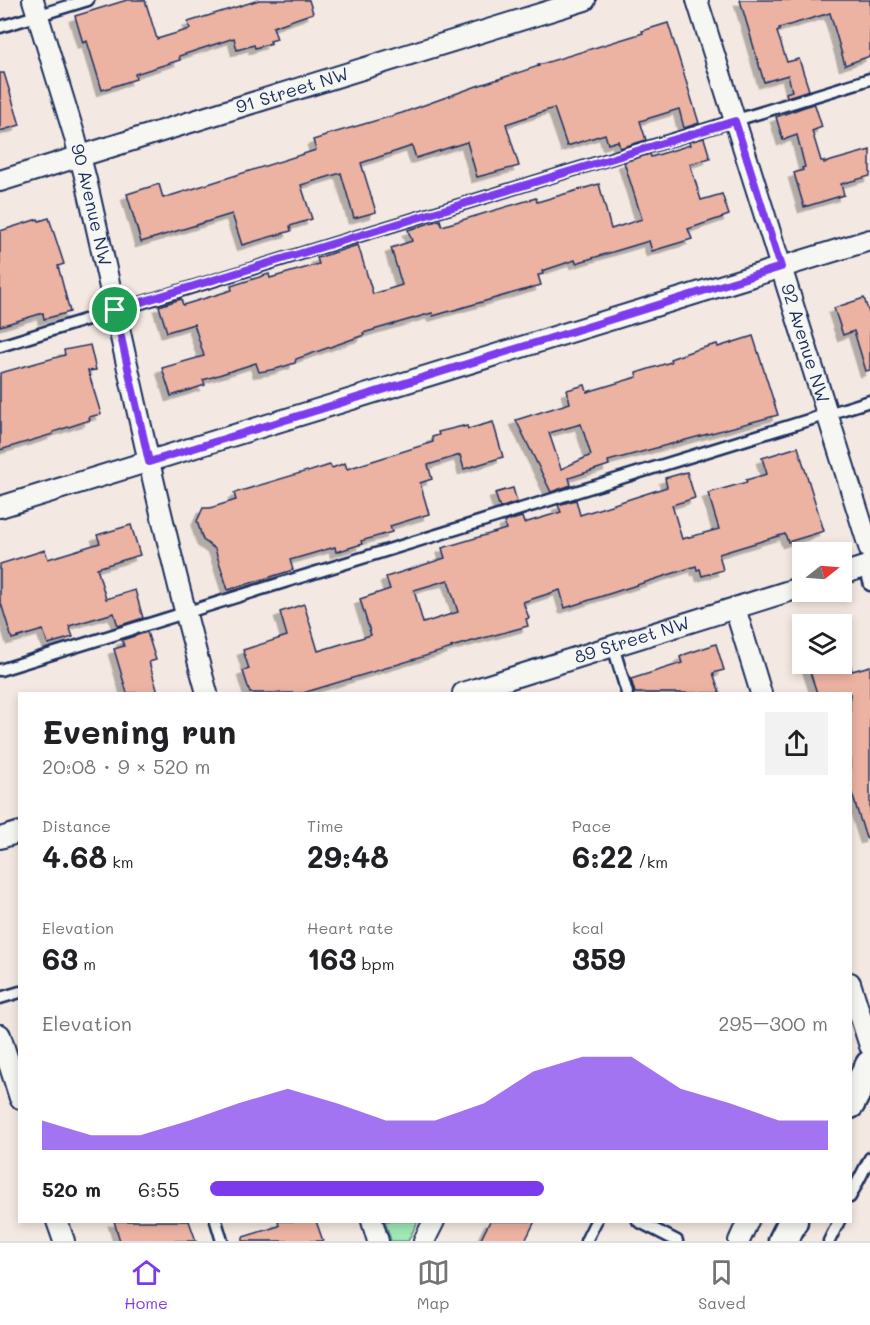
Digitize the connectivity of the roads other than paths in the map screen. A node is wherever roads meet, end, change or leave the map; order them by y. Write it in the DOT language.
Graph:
graph roads {
  1 [pos="88,0"];
  2 [pos="585,0"];
  3 [pos="697,0"];
  4 [pos="35,8"];
  5 [pos="0,27"];
  6 [pos="870,79"];
  7 [pos="735,121"];
  8 [pos="80,156"];
  9 [pos="0,181"];
  10 [pos="870,240"];
  11 [pos="781,267"];
  12 [pos="115,310"];
  13 [pos="0,346"];
  14 [pos="870,401"];
  15 [pos="827,414"];
  16 [pos="149,462"];
  17 [pos="0,507"];
  18 [pos="869,567"];
  19 [pos="852,571"];
  20 [pos="792,589"];
  21 [pos="735,608"];
  22 [pos="185,615"];
  23 [pos="613,646"];
  24 [pos="0,670"];
  25 [pos="207,692"];
  26 [pos="468,692"];
  27 [pos="627,692"];
  28 [pos="761,692"];
  29 [pos="18,833"];
  30 [pos="0,838"];
  31 [pos="18,993"];
  32 [pos="0,998"];
  33 [pos="854,1009"];
  34 [pos="0,1035"];
  35 [pos="870,1046"];
  36 [pos="870,1065"];
  37 [pos="18,1092"];
  38 [pos="852,1100"];
  39 [pos="870,1158"];
  40 [pos="852,1193"];
  41 [pos="58,1223"];
  42 [pos="217,1223"];
  43 [pos="373,1223"];
  44 [pos="433,1223"];
  45 [pos="595,1223"];
  46 [pos="642,1223"];
  47 [pos="747,1223"];
  48 [pos="792,1223"];
  49 [pos="838,1223"];
  50 [pos="64,1241"];
  51 [pos="222,1241"];
  52 [pos="378,1241"];
  53 [pos="424,1241"];
  54 [pos="586,1241"];
  55 [pos="677,1241"];
  56 [pos="739,1241"];
  57 [pos="783,1241"];
  58 [pos="829,1241"];
  1 -- 4 [label="lane"];
  2 -- 8 [label="street, 91 Street NW"];
  3 -- 7 [label="street, 92 Avenue NW"];
  4 -- 5 [label="lane"];
  4 -- 8 [label="street, 90 Avenue NW"];
  6 -- 7 [label="lane"];
  7 -- 11 [label="street, 92 Avenue NW"];
  7 -- 12 [label="lane"];
  8 -- 9 [label="street, 91 Street NW"];
  8 -- 12 [label="street, 90 Avenue NW"];
  10 -- 11 [label="street"];
  11 -- 15 [label="street, 92 Avenue NW"];
  11 -- 16 [label="street"];
  12 -- 13 [label="lane"];
  12 -- 16 [label="street, 90 Avenue NW"];
  14 -- 15 [label="lane"];
  15 -- 18 [label="street, 92 Avenue NW"];
  15 -- 22 [label="lane"];
  16 -- 17 [label="street"];
  16 -- 22 [label="street, 90 Avenue NW"];
  18 -- 19 [label="street"];
  20 -- 21 [label="street, 89 Street NW"];
  21 -- 23 [label="street, 89 Street NW"];
  21 -- 28 [label="street"];
  22 -- 24 [label="lane"];
  22 -- 25 [label="street, 90 Avenue NW"];
  23 -- 26 [label="street, 89 Street NW"];
  23 -- 27 [label="lane"];
  29 -- 30 [label="street"];
  31 -- 32 [label="lane"];
  33 -- 35 [label="street"];
  34 -- 37 [label="street"];
  36 -- 38 [label="main road"];
  39 -- 40 [label="lane"];
  41 -- 50 [label="street"];
  42 -- 51 [label="lane"];
  43 -- 52 [label="street"];
  44 -- 53 [label="street"];
  45 -- 54 [label="lane"];
  46 -- 55 [label="lane"];
  47 -- 56 [label="street"];
  48 -- 57 [label="main road"];
  49 -- 58 [label="lane"];
}
